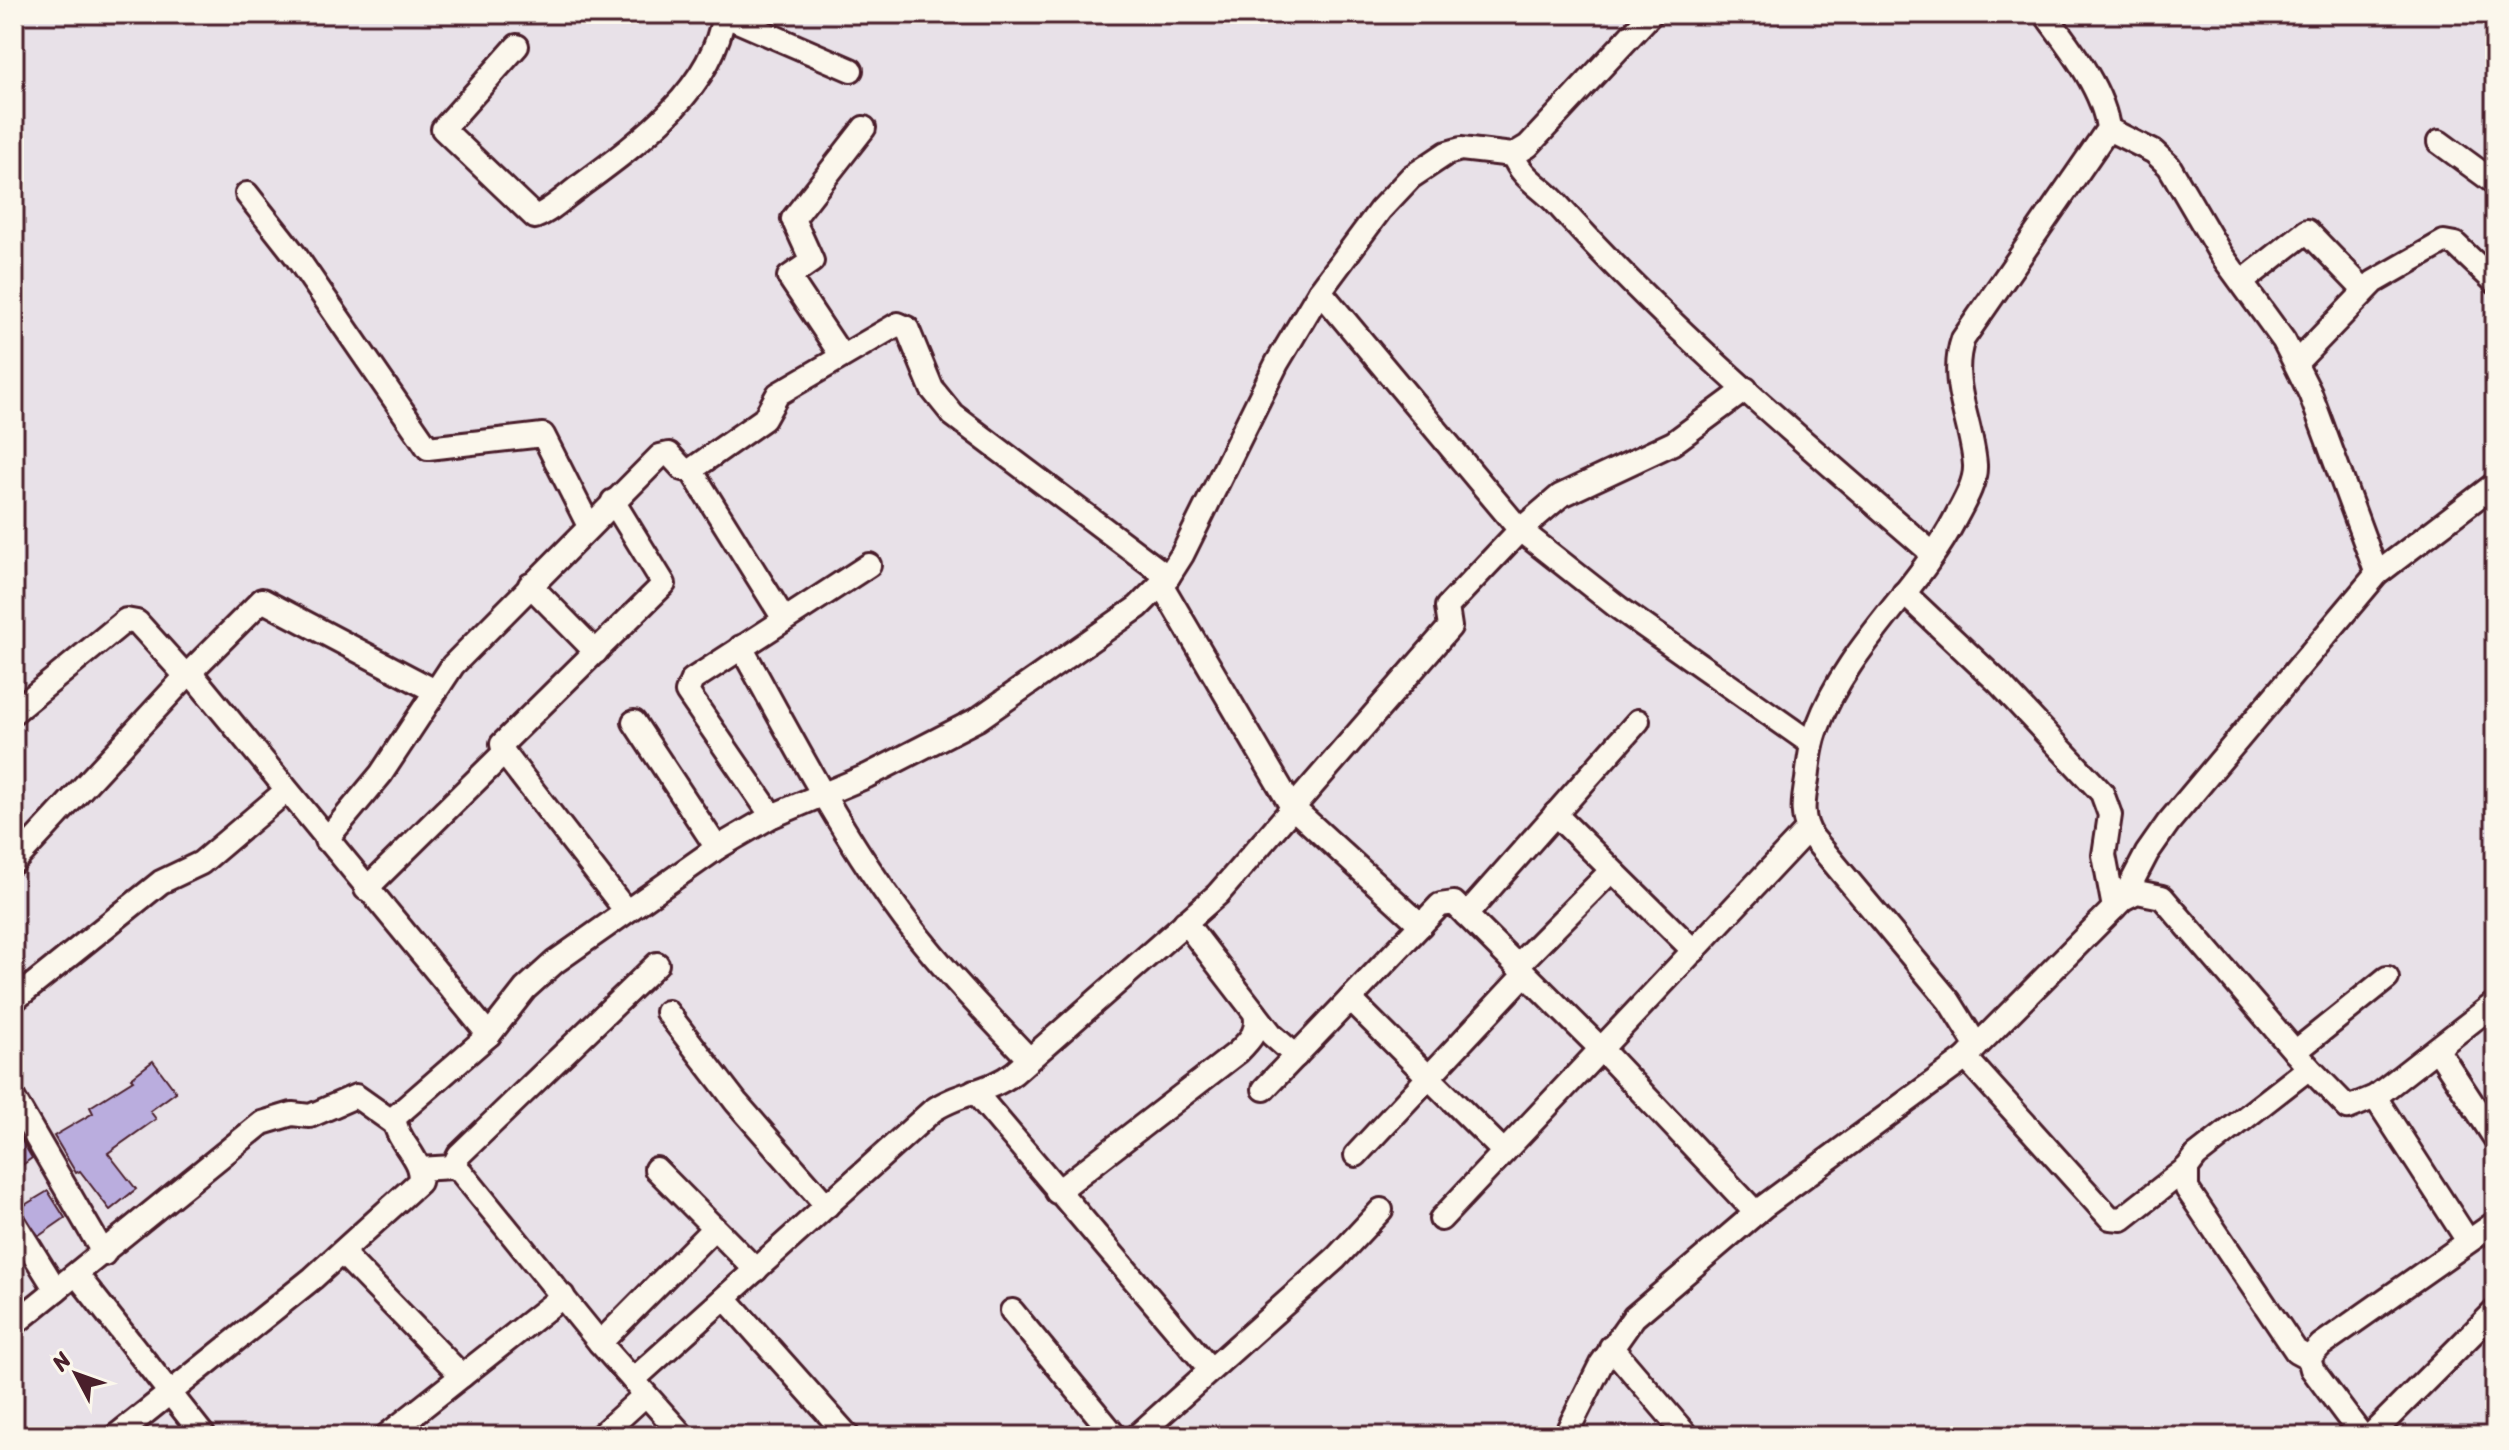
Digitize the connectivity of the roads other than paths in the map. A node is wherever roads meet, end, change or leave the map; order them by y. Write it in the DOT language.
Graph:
graph roads {
  1 [pos="1651,14"];
  2 [pos="723,15"];
  3 [pos="2050,16"];
  4 [pos="517,46"];
  5 [pos="851,70"];
  6 [pos="864,128"];
  7 [pos="2108,129"];
  8 [pos="2439,142"];
  9 [pos="1513,155"];
  10 [pos="2495,183"];
  11 [pos="247,194"];
  12 [pos="2242,282"];
  13 [pos="2495,282"];
  14 [pos="2364,290"];
  15 [pos="1320,291"];
  16 [pos="841,355"];
  17 [pos="2296,363"];
  18 [pos="1746,389"];
  19 [pos="691,470"];
  20 [pos="2495,484"];
  21 [pos="613,501"];
  22 [pos="589,526"];
  23 [pos="1520,530"];
  24 [pos="1933,554"];
  25 [pos="869,565"];
  26 [pos="2377,574"];
  27 [pos="1165,581"];
  28 [pos="530,585"];
  29 [pos="1904,593"];
  30 [pos="784,619"];
  31 [pos="741,647"];
  32 [pos="596,652"];
  33 [pos="188,674"];
  34 [pos="433,690"];
  35 [pos="14,712"];
  36 [pos="1638,721"];
  37 [pos="634,722"];
  38 [pos="1812,744"];
  39 [pos="504,753"];
  40 [pos="286,791"];
  41 [pos="823,793"];
  42 [pos="1292,807"];
  43 [pos="1555,814"];
  44 [pos="772,816"];
  45 [pos="1807,830"];
  46 [pos="326,840"];
  47 [pos="717,848"];
  48 [pos="14,862"];
  49 [pos="1611,871"];
  50 [pos="366,889"];
  51 [pos="2119,903"];
  52 [pos="626,911"];
  53 [pos="1466,915"];
  54 [pos="1185,922"];
  55 [pos="1421,925"];
  56 [pos="1694,951"];
  57 [pos="657,964"];
  58 [pos="1521,970"];
  59 [pos="2387,978"];
  60 [pos="1350,999"];
  61 [pos="14,1000"];
  62 [pos="2495,1003"];
  63 [pos="667,1012"];
  64 [pos="1255,1013"];
  65 [pos="489,1035"];
  66 [pos="1601,1049"];
  67 [pos="2437,1049"];
  68 [pos="1972,1052"];
  69 [pos="1296,1056"];
  70 [pos="1029,1059"];
  71 [pos="2302,1060"];
  72 [pos="1428,1076"];
  73 [pos="1264,1089"];
  74 [pos="974,1091"];
  75 [pos="2375,1097"];
  76 [pos="14,1099"];
  77 [pos="394,1123"];
  78 [pos="2495,1138"];
  79 [pos="1504,1152"];
  80 [pos="1356,1155"];
  81 [pos="453,1167"];
  82 [pos="2187,1168"];
  83 [pos="419,1169"];
  84 [pos="656,1169"];
  85 [pos="1057,1192"];
  86 [pos="827,1206"];
  87 [pos="1381,1210"];
  88 [pos="1756,1213"];
  89 [pos="1441,1219"];
  90 [pos="14,1222"];
  91 [pos="2495,1223"];
  92 [pos="714,1228"];
  93 [pos="2468,1241"];
  94 [pos="342,1253"];
  95 [pos="104,1254"];
  96 [pos="756,1270"];
  97 [pos="77,1275"];
  98 [pos="56,1290"];
  99 [pos="563,1296"];
  100 [pos="726,1299"];
  101 [pos="1012,1311"];
  102 [pos="2495,1311"];
  103 [pos="14,1324"];
  104 [pos="600,1343"];
  105 [pos="1611,1347"];
  106 [pos="2309,1358"];
  107 [pos="1210,1369"];
  108 [pos="462,1376"];
  109 [pos="639,1388"];
  110 [pos="171,1393"];
  111 [pos="116,1436"];
  112 [pos="204,1436"];
  113 [pos="386,1436"];
  114 [pos="600,1436"];
  115 [pos="683,1436"];
  116 [pos="848,1436"];
  117 [pos="1115,1436"];
  118 [pos="1137,1436"];
  119 [pos="1565,1436"];
  120 [pos="1687,1436"];
  121 [pos="2362,1436"];
  122 [pos="2370,1436"];
  1 -- 9 [label="street"];
  2 -- 4 [label="street"];
  2 -- 5 [label="street"];
  3 -- 7 [label="street"];
  6 -- 16 [label="street"];
  7 -- 12 [label="street"];
  7 -- 24 [label="street"];
  8 -- 10 [label="street"];
  9 -- 15 [label="street"];
  9 -- 18 [label="street"];
  11 -- 22 [label="street"];
  12 -- 14 [label="street"];
  12 -- 17 [label="street"];
  13 -- 14 [label="street"];
  14 -- 17 [label="street"];
  15 -- 23 [label="street"];
  15 -- 27 [label="street"];
  16 -- 19 [label="street"];
  16 -- 27 [label="street"];
  17 -- 26 [label="street"];
  18 -- 23 [label="street"];
  18 -- 24 [label="street"];
  19 -- 21 [label="street"];
  19 -- 30 [label="street"];
  20 -- 26 [label="street"];
  21 -- 22 [label="street"];
  21 -- 32 [label="street"];
  22 -- 28 [label="street"];
  23 -- 38 [label="street"];
  23 -- 42 [label="street"];
  24 -- 29 [label="street"];
  25 -- 30 [label="street"];
  26 -- 51 [label="street"];
  27 -- 41 [label="street"];
  27 -- 42 [label="street"];
  28 -- 32 [label="street"];
  28 -- 34 [label="street"];
  29 -- 38 [label="street"];
  29 -- 51 [label="street"];
  30 -- 31 [label="street"];
  31 -- 41 [label="street"];
  31 -- 44 [label="street"];
  32 -- 39 [label="street"];
  33 -- 34 [label="street"];
  33 -- 35 [label="street"];
  33 -- 40 [label="street"];
  33 -- 48 [label="street"];
  34 -- 46 [label="street"];
  36 -- 43 [label="street"];
  37 -- 47 [label="street"];
  38 -- 45 [label="street"];
  39 -- 50 [label="street"];
  39 -- 52 [label="street"];
  40 -- 46 [label="street"];
  40 -- 61 [label="street"];
  41 -- 44 [label="street"];
  41 -- 70 [label="street"];
  42 -- 54 [label="street"];
  42 -- 55 [label="street"];
  43 -- 49 [label="street"];
  43 -- 53 [label="street"];
  44 -- 47 [label="street"];
  45 -- 56 [label="street"];
  45 -- 68 [label="street"];
  46 -- 50 [label="street"];
  47 -- 52 [label="street"];
  49 -- 56 [label="street"];
  49 -- 58 [label="street"];
  50 -- 65 [label="street"];
  51 -- 68 [label="street"];
  51 -- 71 [label="street"];
  52 -- 65 [label="street"];
  53 -- 55 [label="street"];
  53 -- 58 [label="street"];
  54 -- 64 [label="street"];
  54 -- 70 [label="street"];
  55 -- 60 [label="street"];
  56 -- 66 [label="street"];
  57 -- 81 [label="street"];
  58 -- 66 [label="street"];
  58 -- 72 [label="street"];
  59 -- 71 [label="street"];
  60 -- 69 [label="street"];
  60 -- 72 [label="street"];
  62 -- 67 [label="street"];
  63 -- 86 [label="street"];
  64 -- 69 [label="street"];
  64 -- 85 [label="street"];
  65 -- 77 [label="street"];
  66 -- 79 [label="street"];
  66 -- 88 [label="street"];
  67 -- 75 [label="street"];
  67 -- 78 [label="street"];
  68 -- 82 [label="street"];
  68 -- 88 [label="street"];
  69 -- 73 [label="street"];
  70 -- 74 [label="street"];
  71 -- 75 [label="street"];
  71 -- 82 [label="street"];
  72 -- 79 [label="street"];
  72 -- 80 [label="street"];
  74 -- 85 [label="street"];
  74 -- 86 [label="street"];
  75 -- 93 [label="street"];
  76 -- 95 [label="street"];
  77 -- 83 [label="street"];
  77 -- 95 [label="street"];
  79 -- 89 [label="street"];
  81 -- 83 [label="street"];
  81 -- 99 [label="street"];
  82 -- 106 [label="street"];
  83 -- 94 [label="street"];
  84 -- 92 [label="street"];
  85 -- 107 [label="street"];
  86 -- 96 [label="street"];
  87 -- 107 [label="street"];
  88 -- 105 [label="street"];
  90 -- 98 [label="street"];
  91 -- 93 [label="street"];
  92 -- 96 [label="street"];
  92 -- 104 [label="street"];
  93 -- 106 [label="street"];
  94 -- 108 [label="street"];
  94 -- 110 [label="street"];
  95 -- 97 [label="street"];
  96 -- 100 [label="street"];
  97 -- 98 [label="street"];
  97 -- 110 [label="street"];
  98 -- 103 [label="street"];
  99 -- 104 [label="street"];
  99 -- 108 [label="street"];
  100 -- 109 [label="street"];
  100 -- 116 [label="street"];
  101 -- 117 [label="street"];
  102 -- 122 [label="street"];
  104 -- 109 [label="street"];
  105 -- 119 [label="street"];
  105 -- 120 [label="street"];
  106 -- 121 [label="street"];
  107 -- 118 [label="street"];
  108 -- 113 [label="street"];
  109 -- 114 [label="street"];
  109 -- 115 [label="street"];
  110 -- 111 [label="street"];
  110 -- 112 [label="street"];
}
